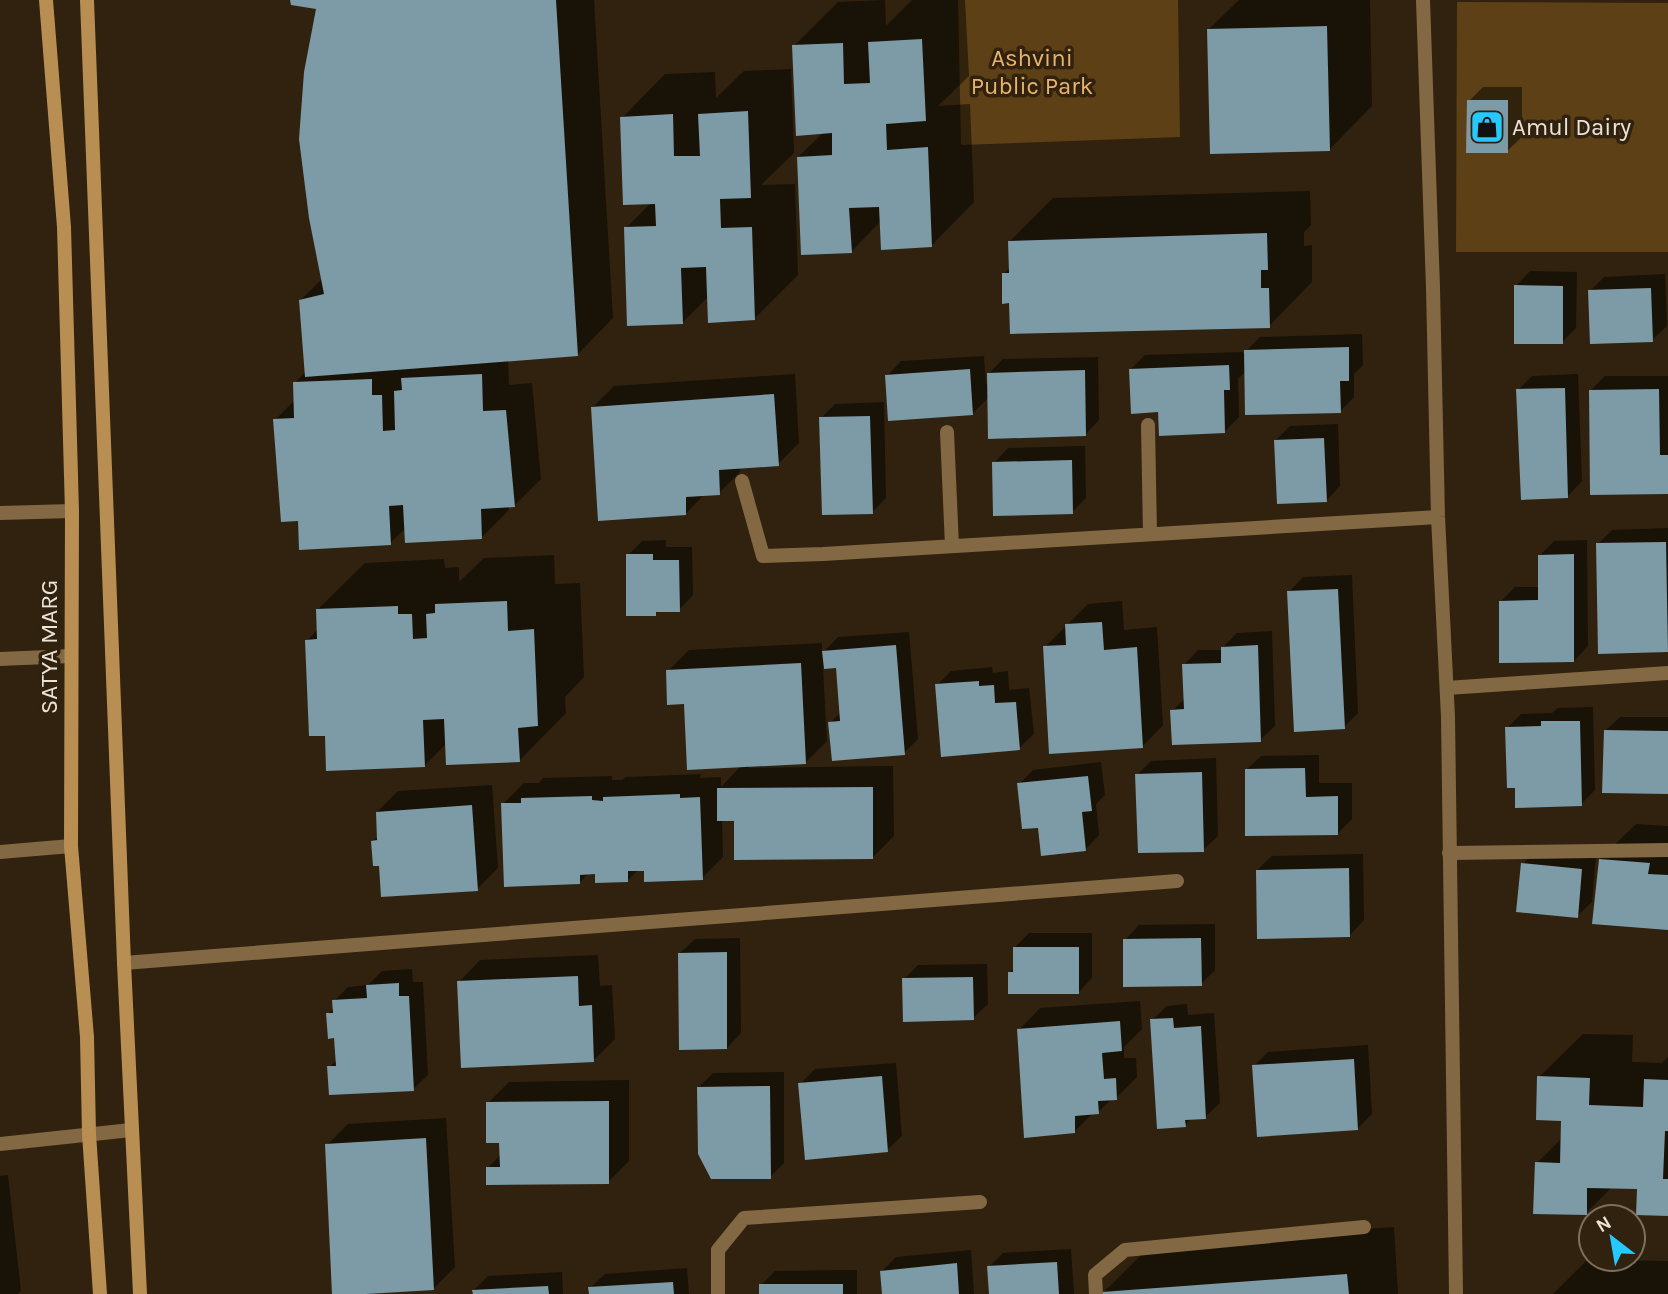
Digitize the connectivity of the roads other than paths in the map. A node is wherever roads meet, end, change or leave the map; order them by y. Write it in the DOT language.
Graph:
graph roads {
  1 [pos="46,0"];
  2 [pos="87,0"];
  3 [pos="1423,0"];
  4 [pos="1149,425"];
  5 [pos="947,432"];
  6 [pos="742,481"];
  7 [pos="72,512"];
  8 [pos="0,513"];
  9 [pos="1438,517"];
  10 [pos="1150,534"];
  11 [pos="952,546"];
  12 [pos="71,656"];
  13 [pos="0,659"];
  14 [pos="1668,673"];
  15 [pos="1447,688"];
  16 [pos="71,846"];
  17 [pos="1668,850"];
  18 [pos="0,852"];
  19 [pos="1449,853"];
  20 [pos="1177,881"];
  21 [pos="124,964"];
  22 [pos="131,1130"];
  23 [pos="89,1134"];
  24 [pos="0,1143"];
  25 [pos="979,1202"];
  26 [pos="1364,1227"];
  27 [pos="100,1294"];
  28 [pos="140,1294"];
  29 [pos="719,1294"];
  30 [pos="1096,1294"];
  31 [pos="1456,1294"];
  1 -- 7 [label="main road, SATYA MARG"];
  2 -- 21 [label="main road"];
  3 -- 9 [label="street"];
  4 -- 10 [label="street"];
  5 -- 11 [label="street"];
  6 -- 11 [label="street"];
  7 -- 8 [label="street"];
  7 -- 12 [label="main road, SATYA MARG"];
  9 -- 10 [label="street"];
  9 -- 15 [label="street"];
  10 -- 11 [label="street"];
  12 -- 13 [label="street"];
  12 -- 16 [label="main road, SATYA MARG"];
  14 -- 15 [label="street"];
  15 -- 19 [label="street"];
  16 -- 18 [label="street"];
  16 -- 23 [label="main road, SATYA MARG"];
  17 -- 19 [label="street"];
  19 -- 31 [label="street"];
  20 -- 21 [label="street"];
  21 -- 22 [label="main road"];
  22 -- 23 [label="street"];
  22 -- 28 [label="main road"];
  23 -- 24 [label="street"];
  23 -- 27 [label="main road, SATYA MARG"];
  25 -- 29 [label="street"];
  26 -- 30 [label="street"];
}
